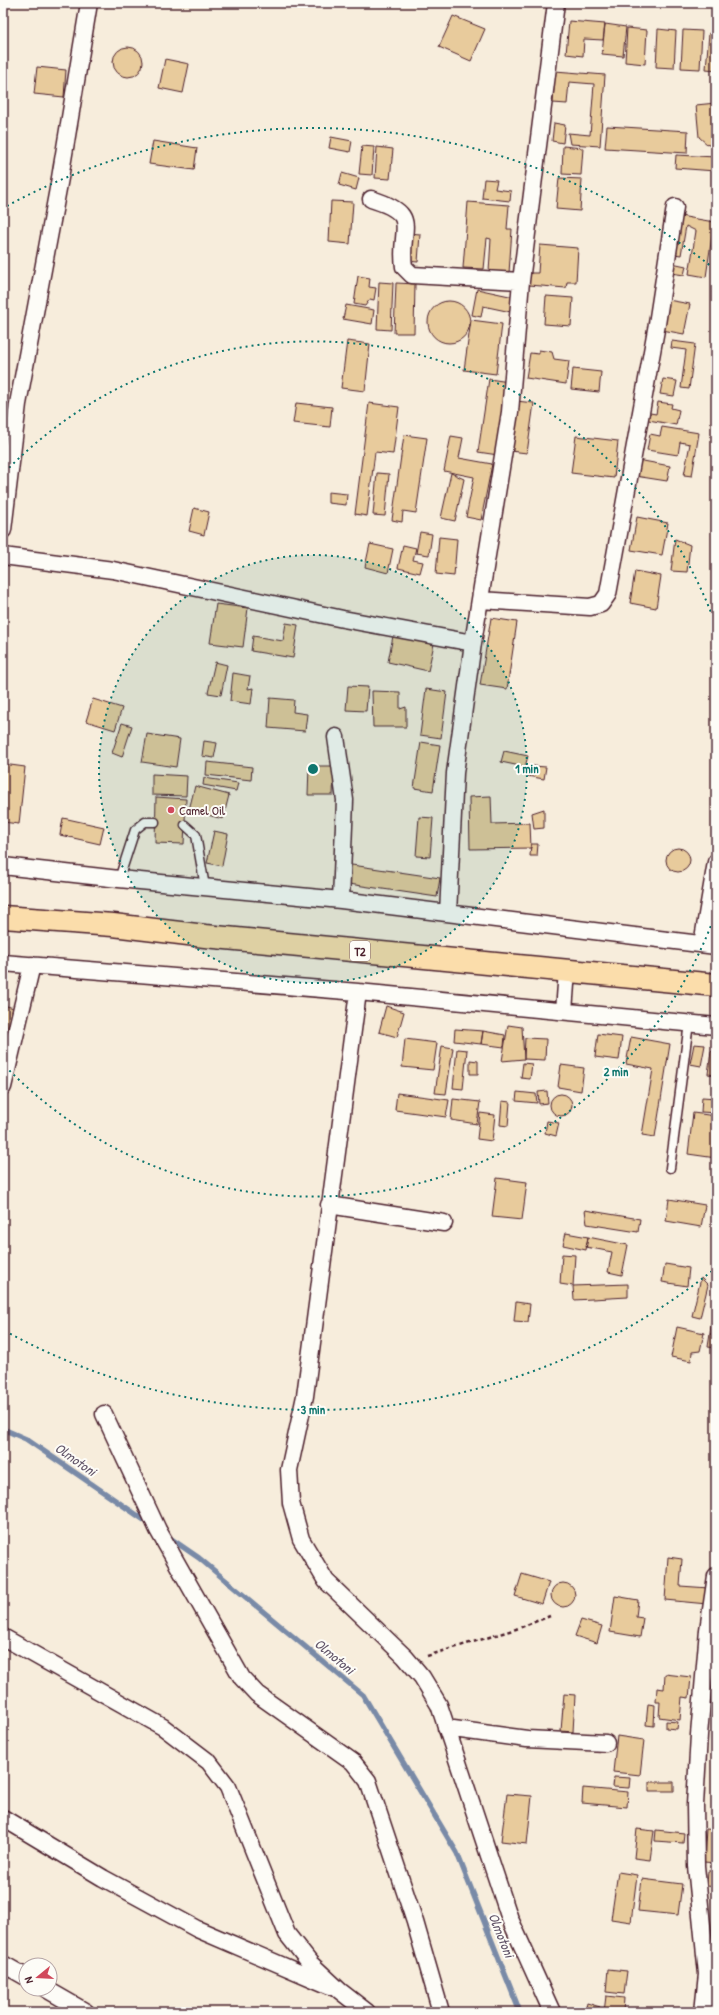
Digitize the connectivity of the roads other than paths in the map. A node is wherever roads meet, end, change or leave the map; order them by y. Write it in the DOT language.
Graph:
graph roads {
  1 [pos="89,3"];
  2 [pos="556,3"];
  3 [pos="371,199"];
  4 [pos="675,207"];
  5 [pos="521,281"];
  6 [pos="3,530"];
  7 [pos="3,556"];
  8 [pos="480,600"];
  9 [pos="473,643"];
  10 [pos="336,737"];
  11 [pos="156,822"];
  12 [pos="185,825"];
  13 [pos="716,862"];
  14 [pos="3,866"];
  15 [pos="119,879"];
  16 [pos="205,887"];
  17 [pos="341,900"];
  18 [pos="448,913"];
  19 [pos="3,917"];
  20 [pos="709,945"];
  21 [pos="3,964"];
  22 [pos="32,965"];
  23 [pos="567,971"];
  24 [pos="716,985"];
  25 [pos="358,992"];
  26 [pos="564,1011"];
  27 [pos="689,1024"];
  28 [pos="716,1026"];
  29 [pos="3,1087"];
  30 [pos="670,1168"];
  31 [pos="329,1205"];
  32 [pos="444,1223"];
  33 [pos="104,1414"];
  34 [pos="716,1576"];
  35 [pos="3,1637"];
  36 [pos="446,1728"];
  37 [pos="606,1743"];
  38 [pos="3,1818"];
  39 [pos="3,1964"];
  40 [pos="18,1972"];
  41 [pos="340,1991"];
  42 [pos="58,1996"];
  43 [pos="86,2012"];
  44 [pos="367,2012"];
  45 [pos="441,2012"];
  46 [pos="552,2012"];
  47 [pos="703,2012"];
  1 -- 6 [label="street"];
  2 -- 5 [label="street"];
  3 -- 5 [label="street"];
  4 -- 8 [label="street"];
  5 -- 8 [label="street"];
  7 -- 9 [label="street"];
  8 -- 9 [label="street"];
  9 -- 18 [label="street"];
  10 -- 17 [label="street"];
  11 -- 15 [label="lane"];
  12 -- 16 [label="lane"];
  13 -- 20 [label="street"];
  14 -- 15 [label="street"];
  15 -- 16 [label="street"];
  16 -- 17 [label="street"];
  17 -- 18 [label="street"];
  18 -- 20 [label="street"];
  19 -- 23 [label="highway, T2"];
  21 -- 22 [label="street"];
  22 -- 25 [label="street"];
  22 -- 29 [label="street"];
  23 -- 24 [label="highway, T2"];
  23 -- 26 [label="street"];
  25 -- 26 [label="street"];
  25 -- 31 [label="street"];
  26 -- 27 [label="street"];
  27 -- 28 [label="street"];
  27 -- 30 [label="lane"];
  31 -- 32 [label="street"];
  31 -- 36 [label="street"];
  33 -- 45 [label="street"];
  34 -- 47 [label="street"];
  35 -- 41 [label="street"];
  36 -- 37 [label="street"];
  36 -- 46 [label="street"];
  38 -- 41 [label="street"];
  39 -- 40 [label="street"];
  41 -- 44 [label="street"];
  42 -- 43 [label="street"];
}
